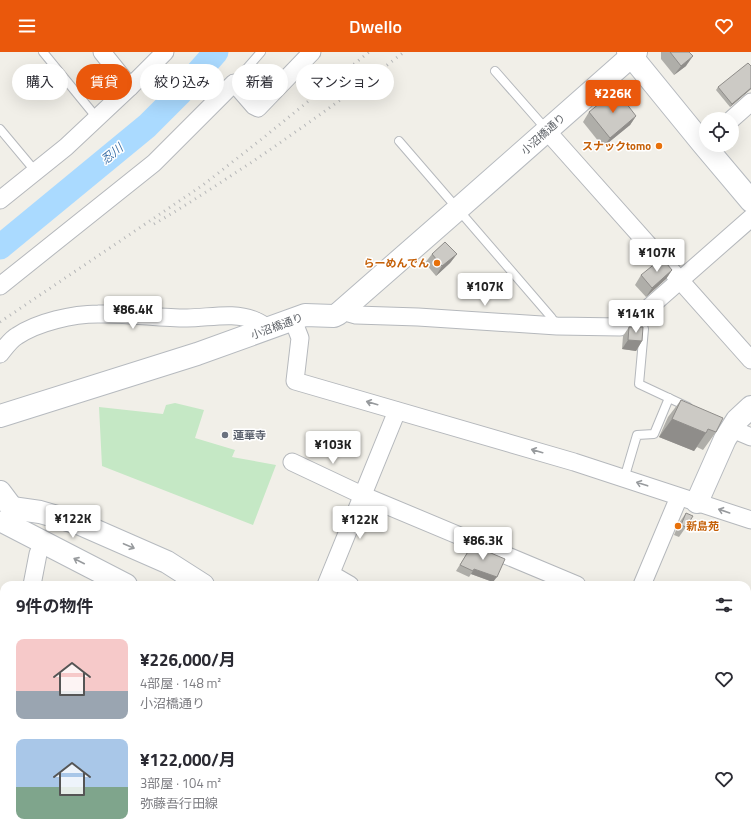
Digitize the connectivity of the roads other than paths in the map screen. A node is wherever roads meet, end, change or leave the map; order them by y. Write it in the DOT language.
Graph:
graph roads {
  1 [pos="43,52"];
  2 [pos="102,52"];
  3 [pos="165,52"];
  4 [pos="261,52"];
  5 [pos="312,52"];
  6 [pos="632,53"];
  7 [pos="112,64"];
  8 [pos="251,64"];
  9 [pos="495,71"];
  10 [pos="288,77"];
  11 [pos="132,85"];
  12 [pos="232,85"];
  13 [pos="116,100"];
  14 [pos="249,100"];
  15 [pos="266,100"];
  16 [pos="751,102"];
  17 [pos="739,113"];
  18 [pos="97,118"];
  19 [pos="0,129"];
  20 [pos="547,131"];
  21 [pos="699,137"];
  22 [pos="399,141"];
  23 [pos="711,152"];
  24 [pos="36,172"];
  25 [pos="0,200"];
  26 [pos="751,201"];
  27 [pos="458,209"];
  28 [pos="751,218"];
  29 [pos="681,280"];
  30 [pos="0,286"];
  31 [pos="344,310"];
  32 [pos="637,318"];
  33 [pos="293,320"];
  34 [pos="557,326"];
  35 [pos="269,329"];
  36 [pos="0,354"];
  37 [pos="751,360"];
  38 [pos="669,398"];
  39 [pos="751,407"];
  40 [pos="397,410"];
  41 [pos="697,412"];
  42 [pos="0,416"];
  43 [pos="736,431"];
  44 [pos="292,462"];
  45 [pos="624,479"];
  46 [pos="362,495"];
  47 [pos="688,499"];
  48 [pos="4,512"];
  49 [pos="751,520"];
  50 [pos="43,542"];
  51 [pos="328,580"];
  52 [pos="33,581"];
  53 [pos="118,581"];
  54 [pos="197,581"];
  55 [pos="567,581"];
  56 [pos="644,581"];
  1 -- 18 [label="lane"];
  2 -- 7 [label="street"];
  3 -- 11 [label="street"];
  4 -- 8 [label="lane"];
  5 -- 10 [label="street"];
  6 -- 20 [label="street, 小沼橋通り"];
  6 -- 21 [label="street"];
  9 -- 20 [label="lane"];
  12 -- 30 [label="street"];
  13 -- 18 [label="street"];
  14 -- 15 [label="street"];
  16 -- 17 [label="street"];
  18 -- 24 [label="street"];
  19 -- 24 [label="lane"];
  20 -- 27 [label="street, 小沼橋通り"];
  20 -- 29 [label="street"];
  22 -- 27 [label="lane"];
  23 -- 26 [label="street"];
  24 -- 25 [label="street"];
  27 -- 31 [label="street, 小沼橋通り"];
  27 -- 34 [label="lane"];
  28 -- 29 [label="street"];
  29 -- 32 [label="street"];
  29 -- 37 [label="street"];
  31 -- 33 [label="street, 小沼橋通り"];
  31 -- 34 [label="street"];
  32 -- 34 [label="street"];
  32 -- 38 [label="lane"];
  33 -- 35 [label="street, 小沼橋通り"];
  40 -- 33 [label="street, one-way"];
  35 -- 36 [label="street"];
  35 -- 42 [label="street, 小沼橋通り"];
  38 -- 41 [label="lane"];
  38 -- 45 [label="lane"];
  39 -- 43 [label="street"];
  45 -- 40 [label="street, one-way"];
  40 -- 46 [label="street"];
  43 -- 47 [label="street"];
  44 -- 46 [label="street"];
  47 -- 45 [label="street, one-way"];
  46 -- 51 [label="street"];
  46 -- 55 [label="street"];
  49 -- 47 [label="street, one-way"];
  47 -- 56 [label="street"];
  48 -- 50 [label="street"];
  48 -- 54 [label="street, one-way"];
  50 -- 52 [label="street"];
  53 -- 50 [label="street, one-way"];
}
